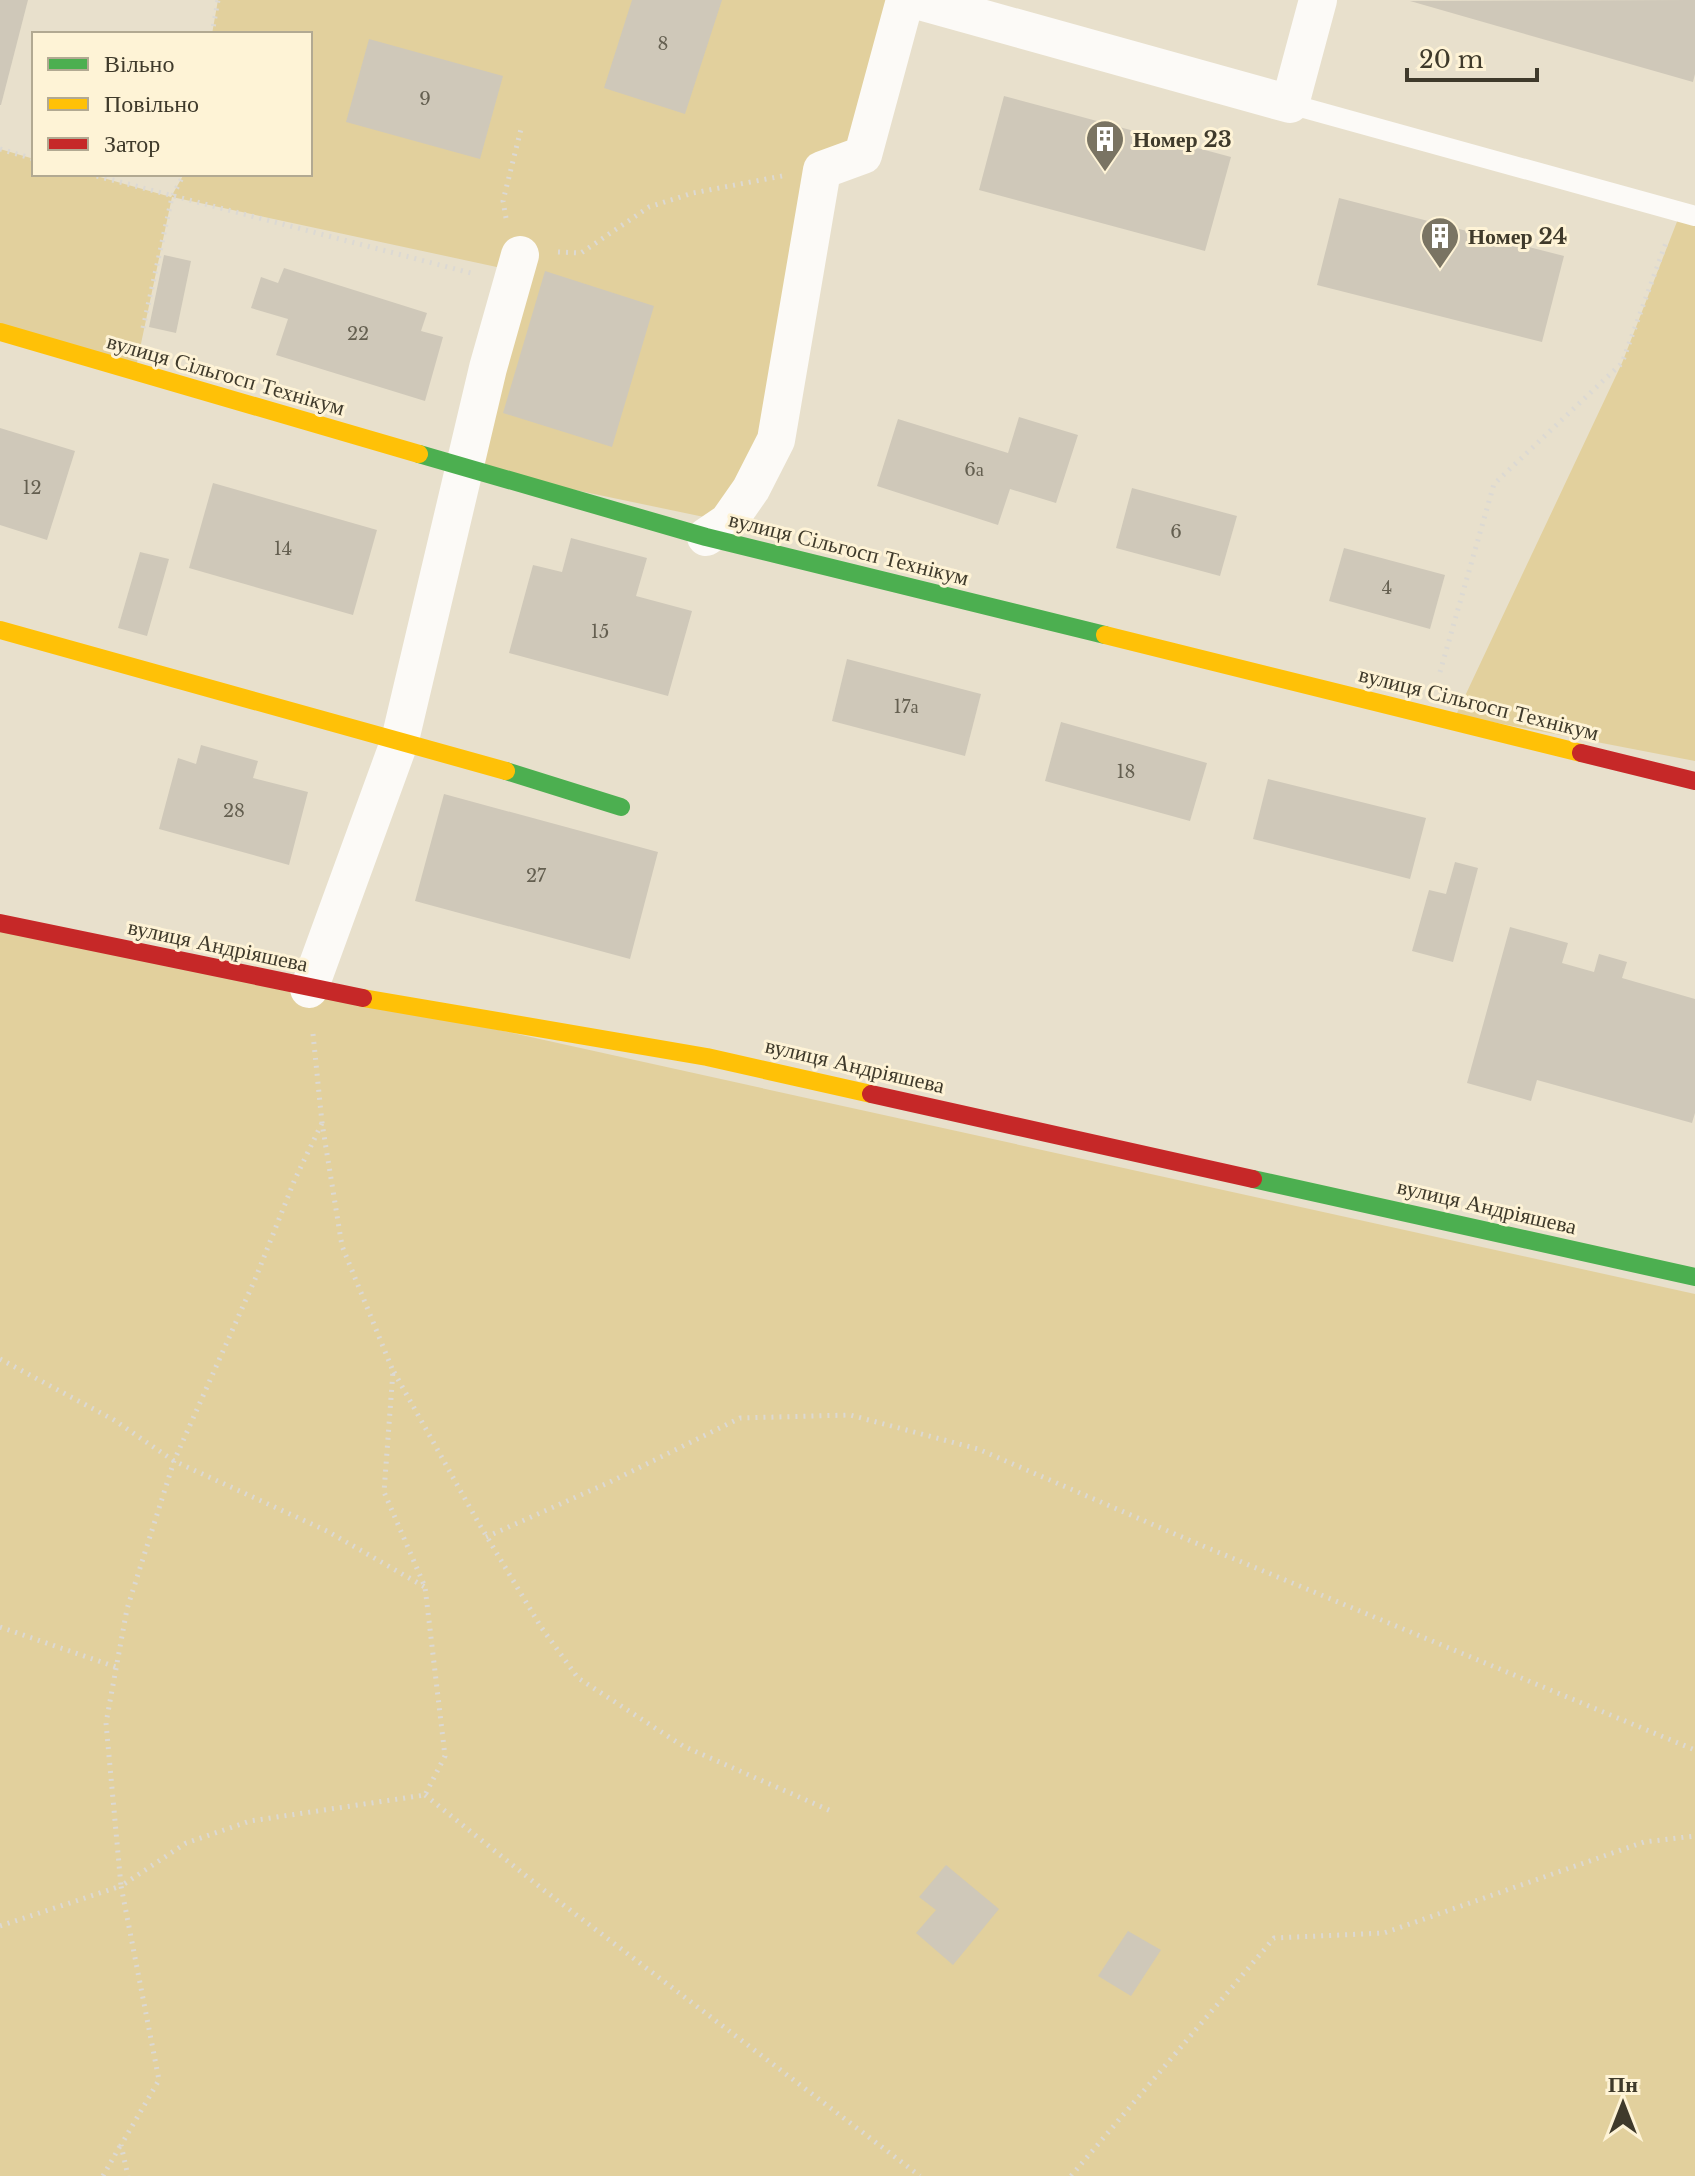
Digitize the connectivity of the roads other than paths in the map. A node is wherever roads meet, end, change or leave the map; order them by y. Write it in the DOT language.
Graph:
graph roads {
  1 [pos="905,0"];
  2 [pos="916,0"];
  3 [pos="1318,0"];
  4 [pos="1290,104"];
  5 [pos="1686,214"];
  6 [pos="516,269"];
  7 [pos="0,332"];
  8 [pos="465,467"];
  9 [pos="706,537"];
  10 [pos="0,630"];
  11 [pos="400,740"];
  12 [pos="1695,781"];
  13 [pos="621,807"];
  14 [pos="0,923"];
  15 [pos="309,989"];
  16 [pos="1695,1277"];
  1 -- 9 [label="street"];
  2 -- 4 [label="street"];
  3 -- 4 [label="street"];
  4 -- 5 [label="lane"];
  6 -- 8 [label="street"];
  7 -- 8 [label="street, вулиця Сільгосп Технікум"];
  8 -- 9 [label="street, вулиця Сільгосп Технікум"];
  8 -- 11 [label="street"];
  9 -- 12 [label="street, вулиця Сільгосп Технікум"];
  10 -- 11 [label="street"];
  11 -- 13 [label="street"];
  11 -- 15 [label="street"];
  14 -- 15 [label="street, вулиця Андріяшева"];
  15 -- 16 [label="street, вулиця Андріяшева"];
}
